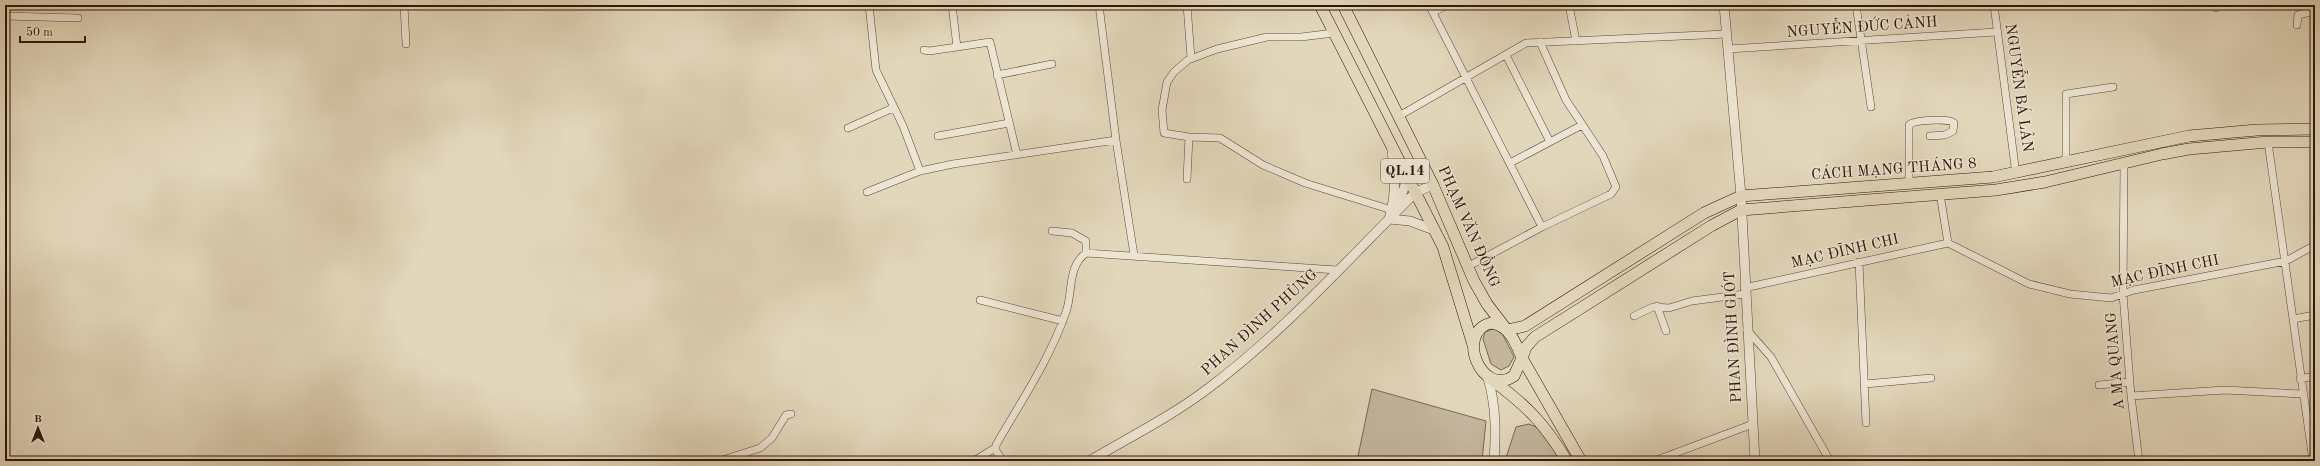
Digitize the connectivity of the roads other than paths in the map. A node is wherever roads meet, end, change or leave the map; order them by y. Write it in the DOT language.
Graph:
graph roads {
  1 [pos="404,5"];
  2 [pos="869,5"];
  3 [pos="952,5"];
  4 [pos="1099,5"];
  5 [pos="1187,5"];
  6 [pos="1320,5"];
  7 [pos="1343,5"];
  8 [pos="1429,5"];
  9 [pos="1448,5"];
  10 [pos="1569,5"];
  11 [pos="1724,5"];
  12 [pos="1856,5"];
  13 [pos="1994,5"];
  14 [pos="2315,10"];
  15 [pos="1433,12"];
  16 [pos="5,16"];
  17 [pos="78,18"];
  18 [pos="2297,25"];
  19 [pos="1996,32"];
  20 [pos="1334,33"];
  21 [pos="1726,34"];
  22 [pos="1576,41"];
  23 [pos="1861,41"];
  24 [pos="1540,42"];
  25 [pos="406,44"];
  26 [pos="957,47"];
  27 [pos="1728,49"];
  28 [pos="924,50"];
  29 [pos="1506,55"];
  30 [pos="1191,58"];
  31 [pos="1052,64"];
  32 [pos="997,75"];
  33 [pos="1465,78"];
  34 [pos="2113,87"];
  35 [pos="1871,107"];
  36 [pos="893,108"];
  37 [pos="1399,116"];
  38 [pos="1009,123"];
  39 [pos="1582,125"];
  40 [pos="848,128"];
  41 [pos="2315,129"];
  42 [pos="938,136"];
  43 [pos="1930,136"];
  44 [pos="1189,137"];
  45 [pos="1116,140"];
  46 [pos="1390,141"];
  47 [pos="1550,142"];
  48 [pos="2268,142"];
  49 [pos="2315,142"];
  50 [pos="2126,150"];
  51 [pos="1017,155"];
  52 [pos="1510,163"];
  53 [pos="2066,163"];
  54 [pos="2124,163"];
  55 [pos="920,171"];
  56 [pos="1406,172"];
  57 [pos="2016,174"];
  58 [pos="1187,179"];
  59 [pos="1909,184"];
  60 [pos="1433,185"];
  61 [pos="2018,187"];
  62 [pos="867,192"];
  63 [pos="1416,192"];
  64 [pos="1940,194"];
  65 [pos="1741,196"];
  66 [pos="1742,210"];
  67 [pos="1393,214"];
  68 [pos="1542,226"];
  69 [pos="1434,230"];
  70 [pos="1052,231"];
  71 [pos="1948,243"];
  72 [pos="2315,245"];
  73 [pos="1086,253"];
  74 [pos="1134,255"];
  75 [pos="2286,261"];
  76 [pos="1859,262"];
  77 [pos="1467,267"];
  78 [pos="1337,270"];
  79 [pos="1745,291"];
  80 [pos="2123,294"];
  81 [pos="980,300"];
  82 [pos="1657,306"];
  83 [pos="2315,315"];
  84 [pos="1634,316"];
  85 [pos="2293,319"];
  86 [pos="1063,321"];
  87 [pos="1747,329"];
  88 [pos="1507,330"];
  89 [pos="1666,331"];
  90 [pos="1473,345"];
  91 [pos="1522,358"];
  92 [pos="2315,376"];
  93 [pos="1488,378"];
  94 [pos="1931,378"];
  95 [pos="2300,379"];
  96 [pos="2130,382"];
  97 [pos="1865,384"];
  98 [pos="2099,384"];
  99 [pos="2302,394"];
  100 [pos="2131,396"];
  101 [pos="791,414"];
  102 [pos="1866,423"];
  103 [pos="1753,424"];
  104 [pos="996,448"];
  105 [pos="1675,453"];
  106 [pos="719,461"];
  107 [pos="974,461"];
  108 [pos="1003,461"];
  109 [pos="1089,461"];
  110 [pos="1494,461"];
  111 [pos="1567,461"];
  112 [pos="1581,461"];
  113 [pos="1654,461"];
  114 [pos="1677,461"];
  115 [pos="1755,461"];
  116 [pos="1830,461"];
  117 [pos="2139,461"];
  118 [pos="2313,461"];
  1 -- 25 [label="street"];
  2 -- 36 [label="street"];
  3 -- 26 [label="street"];
  4 -- 45 [label="street"];
  5 -- 30 [label="street"];
  6 -- 20 [label="main road, PHẠM VĂN ĐỒNG / QL.14"];
  7 -- 37 [label="main road, PHẠM VĂN ĐỒNG / QL.14"];
  8 -- 15 [label="street"];
  9 -- 15 [label="street"];
  10 -- 22 [label="street"];
  11 -- 21 [label="street"];
  12 -- 23 [label="street"];
  13 -- 19 [label="street, NGUYỄN BÁ LÂN"];
  14 -- 18 [label="street"];
  15 -- 33 [label="street"];
  16 -- 17 [label="street"];
  19 -- 23 [label="street, NGUYỄN ĐỨC CẢNH"];
  19 -- 57 [label="street, NGUYỄN BÁ LÂN"];
  20 -- 30 [label="street"];
  20 -- 46 [label="main road, PHẠM VĂN ĐỒNG / QL.14"];
  21 -- 22 [label="street"];
  21 -- 27 [label="street"];
  22 -- 24 [label="street"];
  23 -- 27 [label="street, NGUYỄN ĐỨC CẢNH"];
  23 -- 35 [label="street"];
  24 -- 29 [label="street"];
  24 -- 39 [label="street"];
  26 -- 28 [label="street"];
  26 -- 32 [label="street"];
  27 -- 65 [label="street"];
  29 -- 33 [label="street"];
  29 -- 47 [label="street"];
  30 -- 44 [label="street"];
  31 -- 32 [label="street"];
  32 -- 38 [label="street"];
  33 -- 37 [label="street"];
  33 -- 52 [label="street"];
  34 -- 53 [label="street"];
  36 -- 40 [label="street"];
  36 -- 55 [label="street"];
  37 -- 60 [label="main road, PHẠM VĂN ĐỒNG / QL.14"];
  38 -- 42 [label="street"];
  38 -- 51 [label="street"];
  39 -- 47 [label="street"];
  39 -- 68 [label="street"];
  41 -- 50 [label="main road, CÁCH MẠNG THÁNG 8"];
  43 -- 59 [label="street"];
  44 -- 58 [label="street"];
  44 -- 67 [label="street"];
  45 -- 51 [label="street"];
  45 -- 74 [label="street"];
  46 -- 56 [label="main road, PHẠM VĂN ĐỒNG / QL.14"];
  46 -- 67 [label="street"];
  47 -- 52 [label="street"];
  48 -- 49 [label="main road, CÁCH MẠNG THÁNG 8"];
  48 -- 54 [label="main road, CÁCH MẠNG THÁNG 8"];
  48 -- 75 [label="street"];
  50 -- 53 [label="main road, CÁCH MẠNG THÁNG 8"];
  50 -- 54 [label="main road"];
  51 -- 55 [label="street"];
  52 -- 68 [label="street"];
  53 -- 57 [label="main road, CÁCH MẠNG THÁNG 8"];
  54 -- 61 [label="main road, CÁCH MẠNG THÁNG 8"];
  54 -- 80 [label="street, A MA QUANG"];
  55 -- 62 [label="street"];
  56 -- 63 [label="main road, PHẠM VĂN ĐỒNG / QL.14"];
  56 -- 67 [label="street"];
  57 -- 59 [label="main road, CÁCH MẠNG THÁNG 8"];
  57 -- 61 [label="main road"];
  59 -- 65 [label="main road, CÁCH MẠNG THÁNG 8"];
  60 -- 63 [label="street, PHAN ĐÌNH PHÙNG"];
  60 -- 77 [label="main road, PHẠM VĂN ĐỒNG / QL.14"];
  61 -- 64 [label="main road, CÁCH MẠNG THÁNG 8"];
  63 -- 67 [label="street, PHAN ĐÌNH PHÙNG"];
  63 -- 69 [label="main road, PHẠM VĂN ĐỒNG / QL.14"];
  64 -- 66 [label="main road, CÁCH MẠNG THÁNG 8"];
  64 -- 71 [label="street"];
  65 -- 66 [label="street, PHAN ĐÌNH GIÓT"];
  65 -- 88 [label="main road, CÁCH MẠNG THÁNG 8"];
  66 -- 79 [label="street, PHAN ĐÌNH GIÓT"];
  66 -- 91 [label="main road, CÁCH MẠNG THÁNG 8"];
  67 -- 69 [label="street"];
  67 -- 78 [label="street, PHAN ĐÌNH PHÙNG"];
  68 -- 77 [label="street"];
  69 -- 90 [label="main road, PHẠM VĂN ĐỒNG / QL.14"];
  70 -- 73 [label="street"];
  71 -- 76 [label="street, MẠC ĐĨNH CHI"];
  71 -- 80 [label="street, MẠC ĐĨNH CHI"];
  72 -- 75 [label="street, MẠC ĐĨNH CHI"];
  73 -- 74 [label="street"];
  73 -- 86 [label="street"];
  74 -- 78 [label="street"];
  75 -- 80 [label="street, MẠC ĐĨNH CHI"];
  75 -- 85 [label="street"];
  76 -- 79 [label="street, MẠC ĐĨNH CHI"];
  76 -- 97 [label="street"];
  77 -- 88 [label="main road, PHẠM VĂN ĐỒNG / QL.14"];
  78 -- 109 [label="street, PHAN ĐÌNH PHÙNG"];
  79 -- 82 [label="street, MẠC ĐĨNH CHI"];
  79 -- 87 [label="street, PHAN ĐÌNH GIÓT"];
  80 -- 96 [label="street, A MA QUANG"];
  81 -- 86 [label="street"];
  82 -- 84 [label="street"];
  82 -- 89 [label="street"];
  83 -- 85 [label="street"];
  85 -- 95 [label="street"];
  86 -- 104 [label="street"];
  87 -- 103 [label="street, PHAN ĐÌNH GIÓT"];
  87 -- 116 [label="street"];
  88 -- 90 [label="main road"];
  88 -- 91 [label="main road"];
  90 -- 93 [label="main road"];
  91 -- 93 [label="main road"];
  91 -- 112 [label="main road"];
  92 -- 95 [label="street"];
  93 -- 110 [label="street"];
  93 -- 111 [label="main road"];
  94 -- 97 [label="street"];
  95 -- 99 [label="street"];
  96 -- 98 [label="street"];
  96 -- 100 [label="street, A MA QUANG"];
  97 -- 102 [label="street"];
  99 -- 100 [label="street"];
  99 -- 118 [label="street"];
  100 -- 117 [label="street, A MA QUANG"];
  101 -- 106 [label="street"];
  103 -- 105 [label="street"];
  103 -- 115 [label="street, PHAN ĐÌNH GIÓT"];
  104 -- 107 [label="street"];
  104 -- 108 [label="street"];
  105 -- 113 [label="street"];
  105 -- 114 [label="street"];
}
